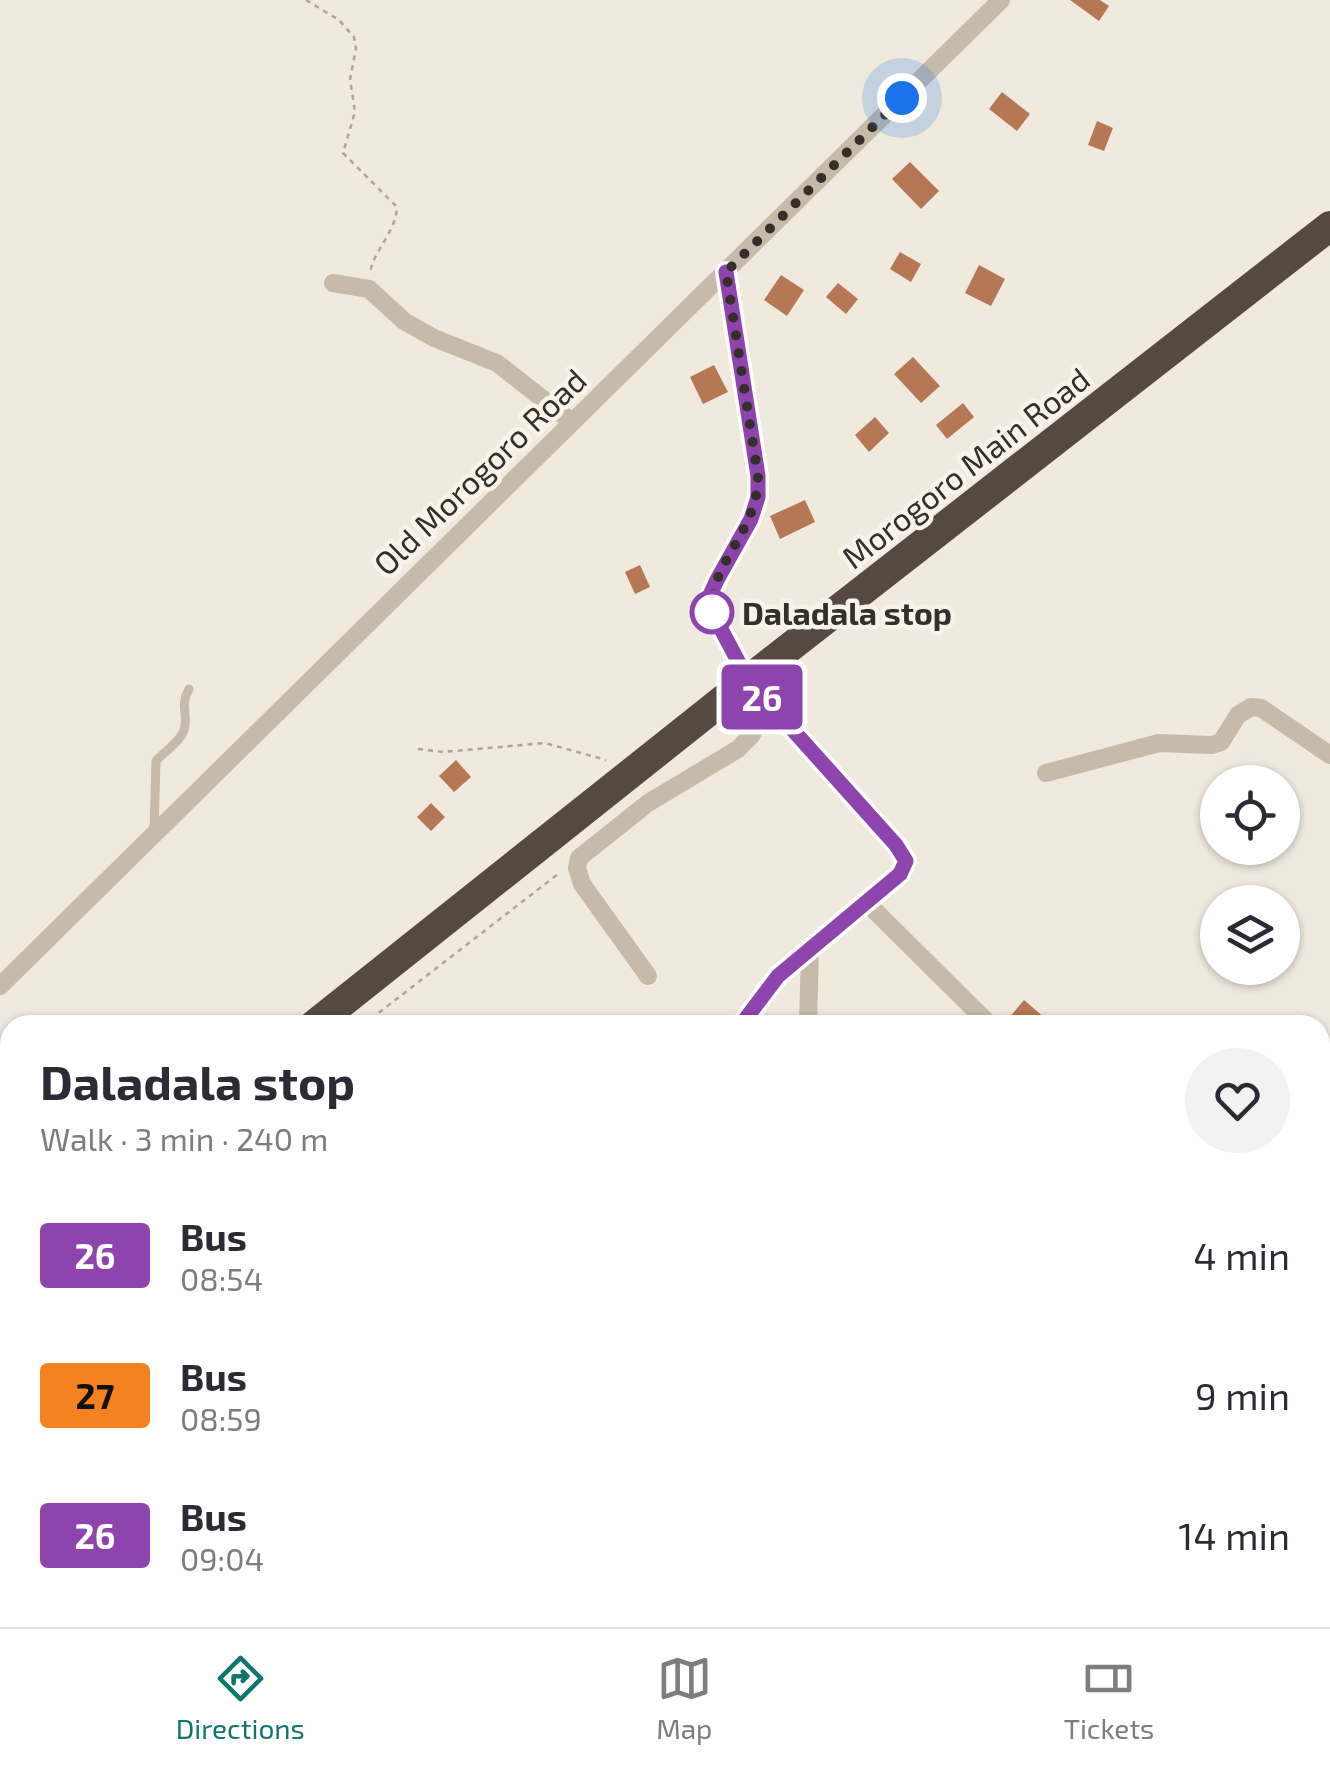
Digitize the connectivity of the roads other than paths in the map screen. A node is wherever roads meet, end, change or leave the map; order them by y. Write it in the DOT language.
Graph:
graph roads {
  1 [pos="1001,0"];
  2 [pos="1330,226"];
  3 [pos="726,272"];
  4 [pos="333,284"];
  5 [pos="572,422"];
  6 [pos="752,685"];
  7 [pos="190,689"];
  8 [pos="1330,754"];
  9 [pos="1046,772"];
  10 [pos="154,835"];
  11 [pos="867,903"];
  12 [pos="810,949"];
  13 [pos="648,976"];
  14 [pos="0,986"];
  15 [pos="327,1015"];
  16 [pos="749,1015"];
  17 [pos="808,1015"];
  18 [pos="980,1015"];
  1 -- 3 [label="street, Old Morogoro Road"];
  2 -- 6 [label="highway, Morogoro Main Road"];
  3 -- 5 [label="street, Old Morogoro Road"];
  3 -- 6 [label="street"];
  4 -- 5 [label="street"];
  5 -- 10 [label="street, Old Morogoro Road"];
  6 -- 11 [label="street"];
  6 -- 13 [label="street"];
  6 -- 15 [label="highway, Morogoro Main Road"];
  7 -- 10 [label="lane"];
  8 -- 9 [label="street"];
  10 -- 14 [label="street, Old Morogoro Road"];
  11 -- 12 [label="street"];
  11 -- 18 [label="street"];
  12 -- 16 [label="street"];
  12 -- 17 [label="street"];
}
